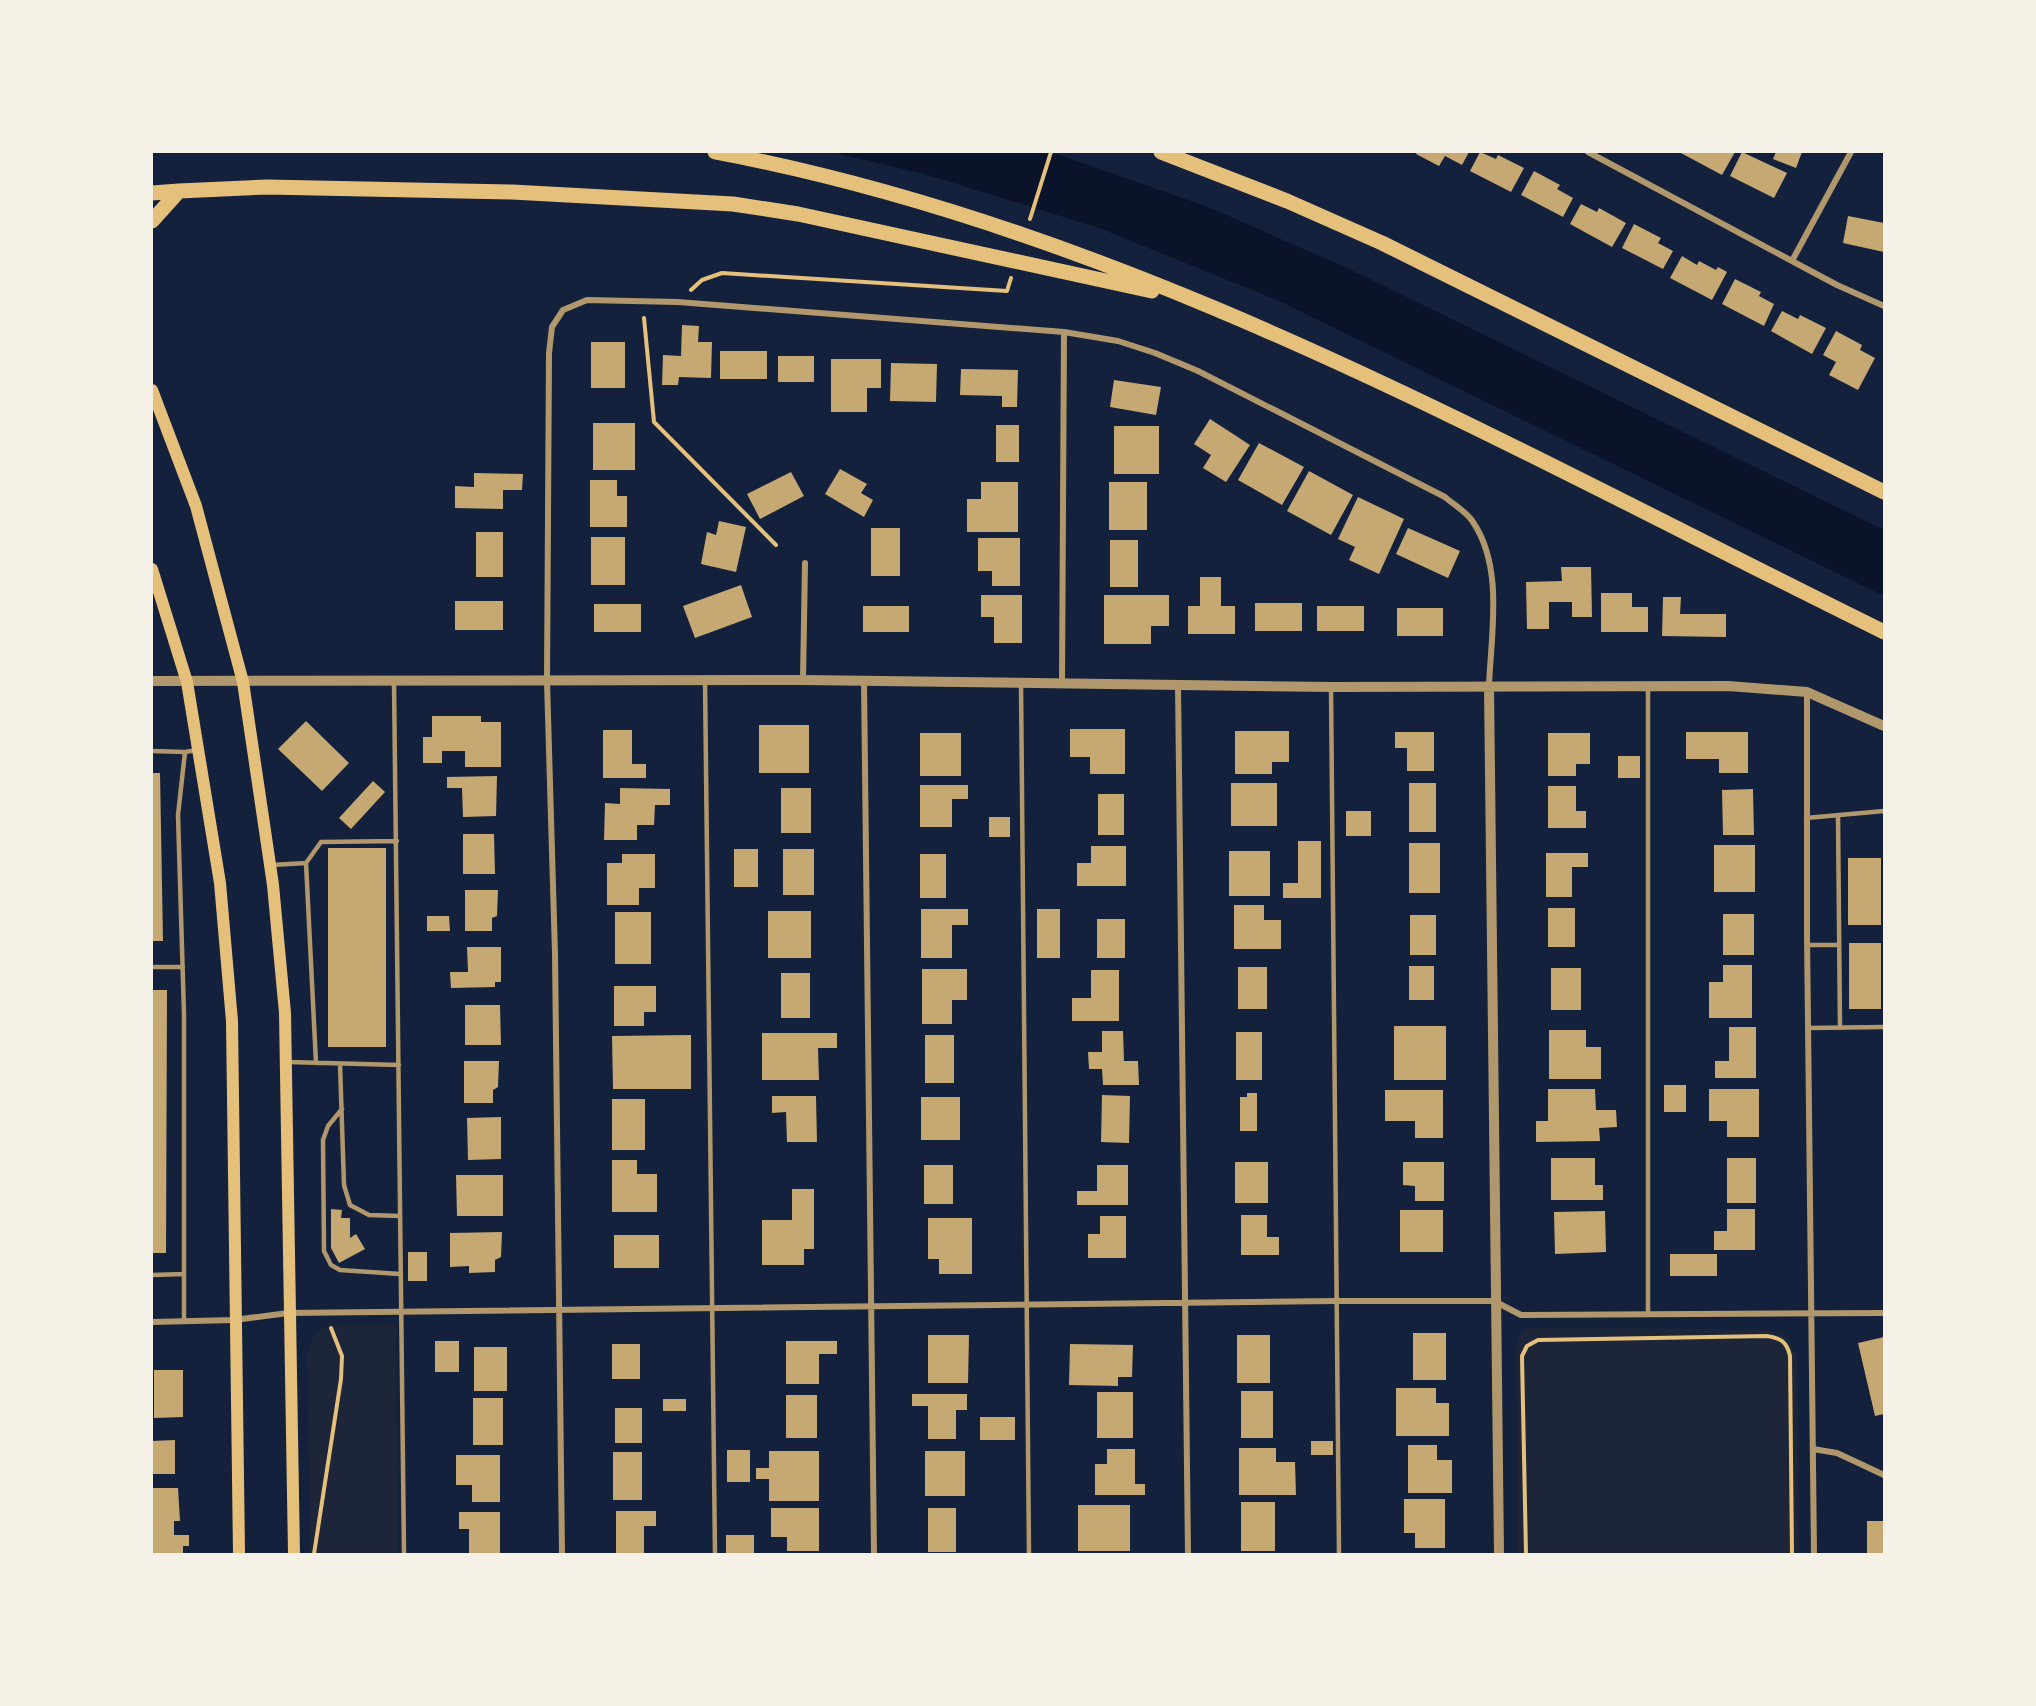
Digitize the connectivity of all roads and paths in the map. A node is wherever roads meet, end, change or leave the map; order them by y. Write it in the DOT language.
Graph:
graph roads {
  1 [pos="715,152"];
  2 [pos="1161,152"];
  3 [pos="1588,152"];
  4 [pos="1851,152"];
  5 [pos="179,191"];
  6 [pos="152,194"];
  7 [pos="152,221"];
  8 [pos="1793,259"];
  9 [pos="1007,291"];
  10 [pos="678,302"];
  11 [pos="1204,302"];
  12 [pos="1884,306"];
  13 [pos="644,318"];
  14 [pos="1064,332"];
  15 [pos="152,390"];
  16 [pos="1884,492"];
  17 [pos="776,544"];
  18 [pos="805,563"];
  19 [pos="152,568"];
  20 [pos="1884,632"];
  21 [pos="705,680"];
  22 [pos="803,680"];
  23 [pos="152,681"];
  24 [pos="394,681"];
  25 [pos="547,681"];
  26 [pos="864,681"];
  27 [pos="187,682"];
  28 [pos="243,682"];
  29 [pos="1020,683"];
  30 [pos="1062,684"];
  31 [pos="1178,684"];
  32 [pos="1489,686"];
  33 [pos="1648,686"];
  34 [pos="1331,687"];
  35 [pos="1807,692"];
  36 [pos="1884,726"];
  37 [pos="200,750"];
  38 [pos="152,751"];
  39 [pos="185,752"];
  40 [pos="1884,812"];
  41 [pos="1838,815"];
  42 [pos="1806,818"];
  43 [pos="397,841"];
  44 [pos="306,863"];
  45 [pos="270,865"];
  46 [pos="1807,945"];
  47 [pos="1839,945"];
  48 [pos="152,967"];
  49 [pos="183,967"];
  50 [pos="1884,1027"];
  51 [pos="1808,1028"];
  52 [pos="1840,1028"];
  53 [pos="285,1062"];
  54 [pos="316,1063"];
  55 [pos="340,1064"];
  56 [pos="399,1065"];
  57 [pos="342,1109"];
  58 [pos="400,1216"];
  59 [pos="184,1274"];
  60 [pos="400,1274"];
  61 [pos="152,1275"];
  62 [pos="1336,1301"];
  63 [pos="1494,1301"];
  64 [pos="1186,1304"];
  65 [pos="1025,1306"];
  66 [pos="870,1307"];
  67 [pos="713,1309"];
  68 [pos="401,1312"];
  69 [pos="560,1312"];
  70 [pos="1810,1312"];
  71 [pos="288,1313"];
  72 [pos="1884,1313"];
  73 [pos="1648,1315"];
  74 [pos="234,1320"];
  75 [pos="184,1321"];
  76 [pos="152,1322"];
  77 [pos="331,1328"];
  78 [pos="1813,1449"];
  79 [pos="1884,1475"];
  80 [pos="239,1554"];
  81 [pos="294,1554"];
  82 [pos="314,1554"];
  83 [pos="404,1554"];
  84 [pos="562,1554"];
  85 [pos="715,1554"];
  86 [pos="874,1554"];
  87 [pos="1029,1554"];
  88 [pos="1188,1554"];
  89 [pos="1339,1554"];
  90 [pos="1499,1554"];
  91 [pos="1526,1554"];
  92 [pos="1792,1554"];
  93 [pos="1814,1554"];
  1 -- 11 [label="highway"];
  2 -- 16 [label="highway"];
  3 -- 8 [label="street"];
  4 -- 8 [label="street"];
  5 -- 6 [label="highway"];
  5 -- 7 [label="highway"];
  5 -- 11 [label="highway"];
  8 -- 12 [label="street"];
  9 -- 10 [label="path"];
  10 -- 14 [label="street"];
  10 -- 25 [label="street"];
  11 -- 20 [label="highway"];
  13 -- 17 [label="path"];
  14 -- 30 [label="street"];
  14 -- 32 [label="street"];
  15 -- 28 [label="main road"];
  18 -- 22 [label="street"];
  19 -- 27 [label="main road"];
  21 -- 22 [label="street"];
  21 -- 25 [label="street"];
  21 -- 67 [label="lane"];
  22 -- 26 [label="street"];
  23 -- 27 [label="street"];
  24 -- 25 [label="street"];
  24 -- 28 [label="street"];
  24 -- 43 [label="lane"];
  25 -- 69 [label="street"];
  26 -- 29 [label="street"];
  26 -- 66 [label="street"];
  27 -- 28 [label="street"];
  27 -- 37 [label="main road"];
  28 -- 45 [label="main road"];
  29 -- 30 [label="street"];
  29 -- 65 [label="lane"];
  30 -- 31 [label="street"];
  31 -- 34 [label="street"];
  31 -- 64 [label="street"];
  32 -- 33 [label="street"];
  32 -- 34 [label="street"];
  32 -- 63 [label="street"];
  33 -- 35 [label="street"];
  33 -- 73 [label="lane"];
  34 -- 62 [label="lane"];
  35 -- 36 [label="street"];
  35 -- 42 [label="street"];
  37 -- 39 [label="lane"];
  37 -- 74 [label="main road"];
  38 -- 39 [label="lane"];
  39 -- 49 [label="lane"];
  40 -- 41 [label="lane"];
  41 -- 42 [label="lane"];
  41 -- 47 [label="lane"];
  42 -- 46 [label="street"];
  43 -- 44 [label="lane"];
  43 -- 56 [label="lane"];
  44 -- 45 [label="lane"];
  44 -- 54 [label="lane"];
  45 -- 53 [label="main road"];
  46 -- 47 [label="lane"];
  46 -- 51 [label="street"];
  47 -- 52 [label="lane"];
  48 -- 49 [label="lane"];
  49 -- 59 [label="lane"];
  50 -- 52 [label="lane"];
  51 -- 52 [label="lane"];
  51 -- 70 [label="street"];
  53 -- 54 [label="lane"];
  53 -- 71 [label="main road"];
  54 -- 55 [label="lane"];
  55 -- 56 [label="lane"];
  55 -- 57 [label="lane"];
  56 -- 58 [label="lane"];
  57 -- 58 [label="lane"];
  57 -- 60 [label="lane"];
  58 -- 60 [label="lane"];
  59 -- 61 [label="lane"];
  59 -- 75 [label="lane"];
  60 -- 68 [label="lane"];
  62 -- 63 [label="street"];
  62 -- 64 [label="street"];
  62 -- 89 [label="lane"];
  63 -- 73 [label="street"];
  63 -- 90 [label="street"];
  64 -- 65 [label="street"];
  64 -- 88 [label="street"];
  65 -- 66 [label="street"];
  65 -- 87 [label="lane"];
  66 -- 67 [label="street"];
  66 -- 86 [label="street"];
  67 -- 69 [label="street"];
  67 -- 85 [label="lane"];
  68 -- 69 [label="street"];
  68 -- 71 [label="street"];
  68 -- 83 [label="lane"];
  69 -- 84 [label="street"];
  70 -- 72 [label="street"];
  70 -- 73 [label="street"];
  70 -- 78 [label="street"];
  71 -- 74 [label="street"];
  71 -- 81 [label="main road"];
  74 -- 75 [label="street"];
  74 -- 80 [label="main road"];
  75 -- 76 [label="street"];
  77 -- 82 [label="path"];
  78 -- 79 [label="street"];
  78 -- 93 [label="street"];
  91 -- 92 [label="path"];
}
